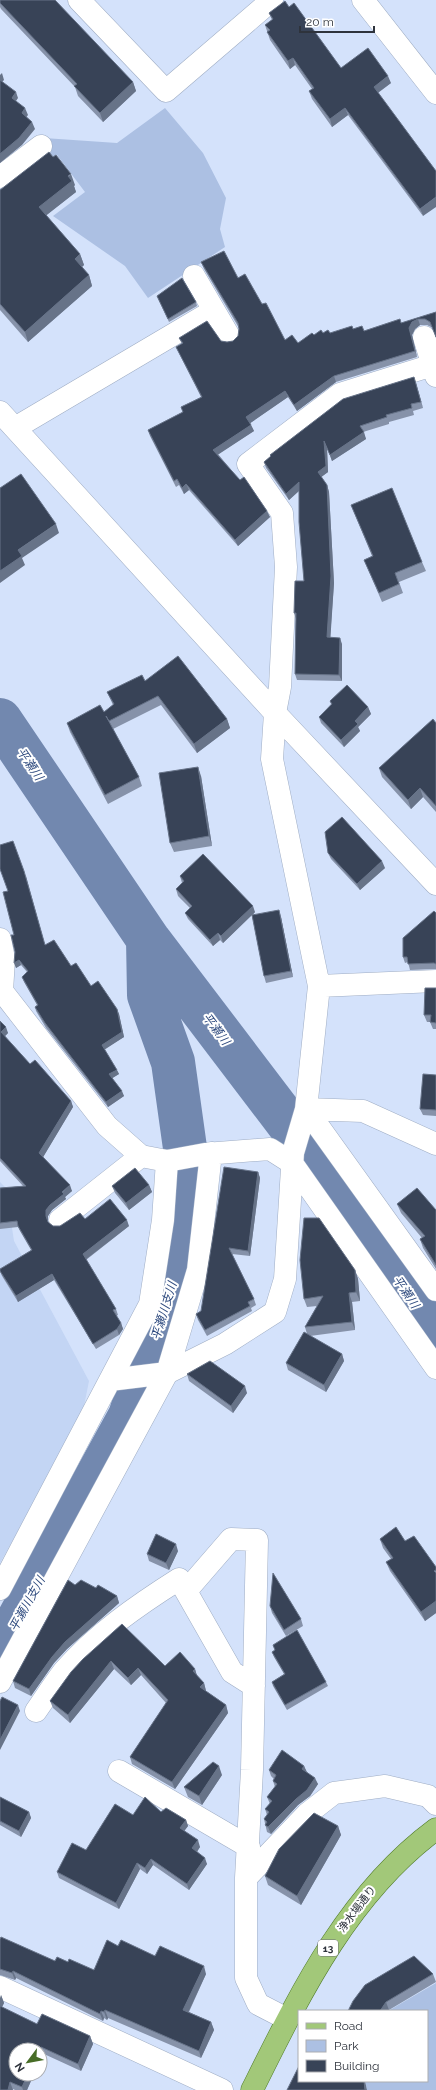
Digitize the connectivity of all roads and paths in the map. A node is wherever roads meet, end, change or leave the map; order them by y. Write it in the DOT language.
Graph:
graph roads {
  1 [pos="79,0"];
  2 [pos="272,0"];
  3 [pos="363,0"];
  4 [pos="436,93"];
  5 [pos="41,146"];
  6 [pos="3,170"];
  7 [pos="194,276"];
  8 [pos="213,311"];
  9 [pos="229,336"];
  10 [pos="424,337"];
  11 [pos="435,371"];
  12 [pos="0,412"];
  13 [pos="15,428"];
  14 [pos="275,713"];
  15 [pos="436,884"];
  16 [pos="0,939"];
  17 [pos="436,981"];
  18 [pos="319,986"];
  19 [pos="1,992"];
  20 [pos="304,1112"];
  21 [pos="436,1144"];
  22 [pos="208,1154"];
  23 [pos="140,1156"];
  24 [pos="293,1158"];
  25 [pos="167,1161"];
  26 [pos="60,1220"];
  27 [pos="436,1290"];
  28 [pos="436,1368"];
  29 [pos="167,1373"];
  30 [pos="110,1380"];
  31 [pos="0,1589"];
  32 [pos="186,1591"];
  33 [pos="0,1682"];
  34 [pos="254,1686"];
  35 [pos="36,1711"];
  36 [pos="119,1771"];
  37 [pos="436,1804"];
  38 [pos="436,1829"];
  39 [pos="249,1847"];
  40 [pos="246,1878"];
  41 [pos="0,1987"];
  42 [pos="287,2019"];
  43 [pos="222,2090"];
  44 [pos="252,2090"];
  1 -- 2 [label="street"];
  3 -- 4 [label="street"];
  5 -- 6 [label="street"];
  7 -- 8 [label="street"];
  8 -- 9 [label="street"];
  8 -- 13 [label="street"];
  10 -- 11 [label="street"];
  11 -- 14 [label="street"];
  12 -- 13 [label="street"];
  13 -- 14 [label="street"];
  14 -- 15 [label="street"];
  14 -- 18 [label="street"];
  16 -- 19 [label="street"];
  17 -- 18 [label="street"];
  18 -- 20 [label="street"];
  19 -- 23 [label="street"];
  20 -- 21 [label="street"];
  20 -- 24 [label="street"];
  20 -- 27 [label="street"];
  22 -- 24 [label="street"];
  22 -- 25 [label="street"];
  22 -- 29 [label="street"];
  23 -- 25 [label="street"];
  23 -- 26 [label="street"];
  24 -- 28 [label="street"];
  24 -- 29 [label="street"];
  25 -- 30 [label="street"];
  29 -- 30 [label="street"];
  29 -- 33 [label="street"];
  30 -- 31 [label="street"];
  32 -- 34 [label="street"];
  32 -- 34 [label="street"];
  32 -- 35 [label="street"];
  34 -- 39 [label="street"];
  36 -- 39 [label="street"];
  37 -- 40 [label="street"];
  38 -- 42 [label="main road, 浄水場通り / 13"];
  39 -- 40 [label="street"];
  40 -- 42 [label="street"];
  41 -- 43 [label="street"];
  42 -- 44 [label="main road, 浄水場通り / 13"];
}
